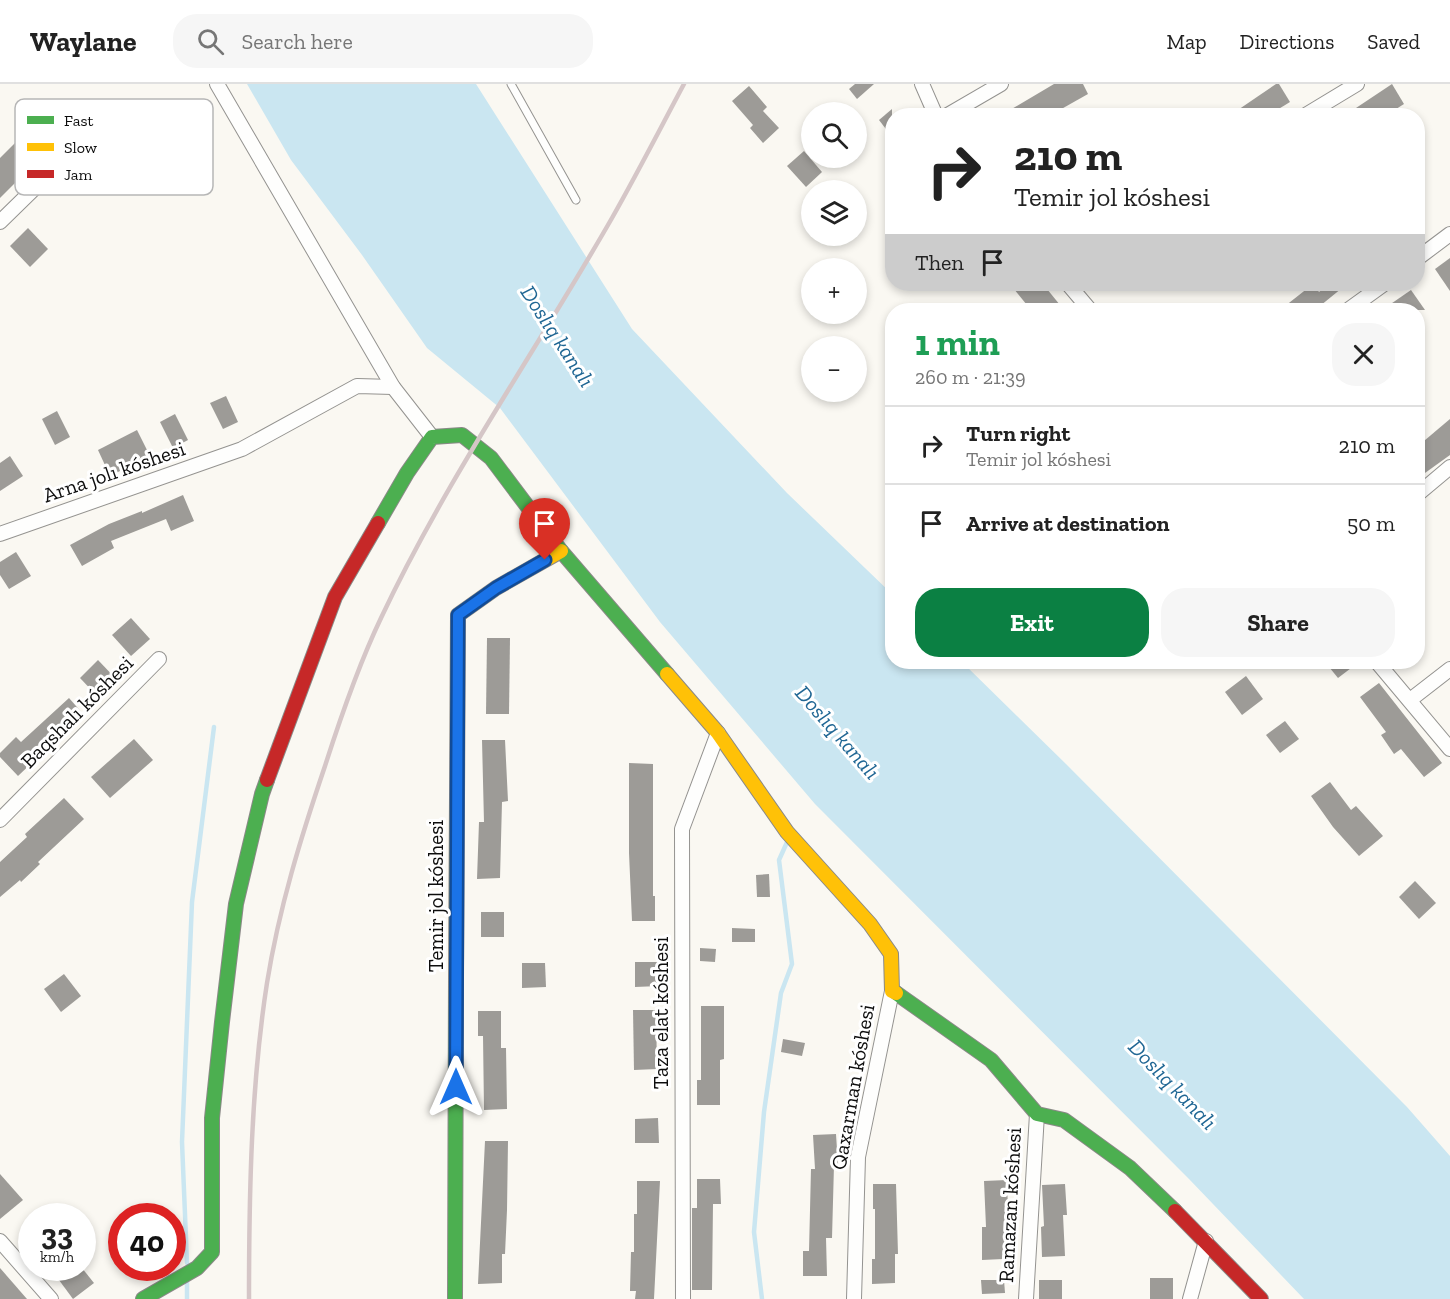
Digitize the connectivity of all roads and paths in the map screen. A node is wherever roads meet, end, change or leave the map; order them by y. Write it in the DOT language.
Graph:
graph roads {
  1 [pos="217,84"];
  2 [pos="511,84"];
  3 [pos="921,84"];
  4 [pos="1001,84"];
  5 [pos="1357,84"];
  6 [pos="932,108"];
  7 [pos="960,108"];
  8 [pos="1317,108"];
  9 [pos="28,195"];
  10 [pos="576,200"];
  11 [pos="0,222"];
  12 [pos="1450,234"];
  13 [pos="1425,253"];
  14 [pos="1074,291"];
  15 [pos="1374,291"];
  16 [pos="1084,303"];
  17 [pos="1358,303"];
  18 [pos="393,387"];
  19 [pos="432,437"];
  20 [pos="1450,467"];
  21 [pos="1425,488"];
  22 [pos="0,534"];
  23 [pos="561,551"];
  24 [pos="159,659"];
  25 [pos="1383,669"];
  26 [pos="1450,669"];
  27 [pos="1410,700"];
  28 [pos="718,733"];
  29 [pos="1450,749"];
  30 [pos="0,820"];
  31 [pos="892,991"];
  32 [pos="1037,1114"];
  33 [pos="0,1241"];
  34 [pos="1206,1241"];
  35 [pos="51,1299"];
  36 [pos="143,1299"];
  37 [pos="455,1299"];
  38 [pos="683,1299"];
  39 [pos="854,1299"];
  40 [pos="1026,1299"];
  41 [pos="1190,1299"];
  42 [pos="1261,1299"];
  1 -- 18 [label="street"];
  2 -- 10 [label="lane"];
  3 -- 6 [label="street"];
  4 -- 7 [label="street"];
  5 -- 8 [label="street"];
  9 -- 11 [label="street"];
  12 -- 13 [label="street"];
  14 -- 16 [label="street"];
  15 -- 17 [label="street"];
  18 -- 19 [label="street"];
  18 -- 22 [label="street, Arna jolı kóshesi"];
  19 -- 23 [label="street"];
  19 -- 36 [label="street"];
  20 -- 21 [label="street"];
  23 -- 28 [label="street"];
  23 -- 37 [label="street, Temir jol kóshesi"];
  24 -- 30 [label="street, Baqshalı kóshesi"];
  25 -- 27 [label="street"];
  26 -- 27 [label="street"];
  27 -- 29 [label="street"];
  28 -- 31 [label="street"];
  28 -- 38 [label="street, Taza elat kóshesi"];
  31 -- 32 [label="street"];
  31 -- 39 [label="street, Qaxarman kóshesi"];
  32 -- 34 [label="street"];
  32 -- 40 [label="street, Ramazan kóshesi"];
  33 -- 35 [label="street"];
  34 -- 41 [label="street"];
  34 -- 42 [label="street"];
}
